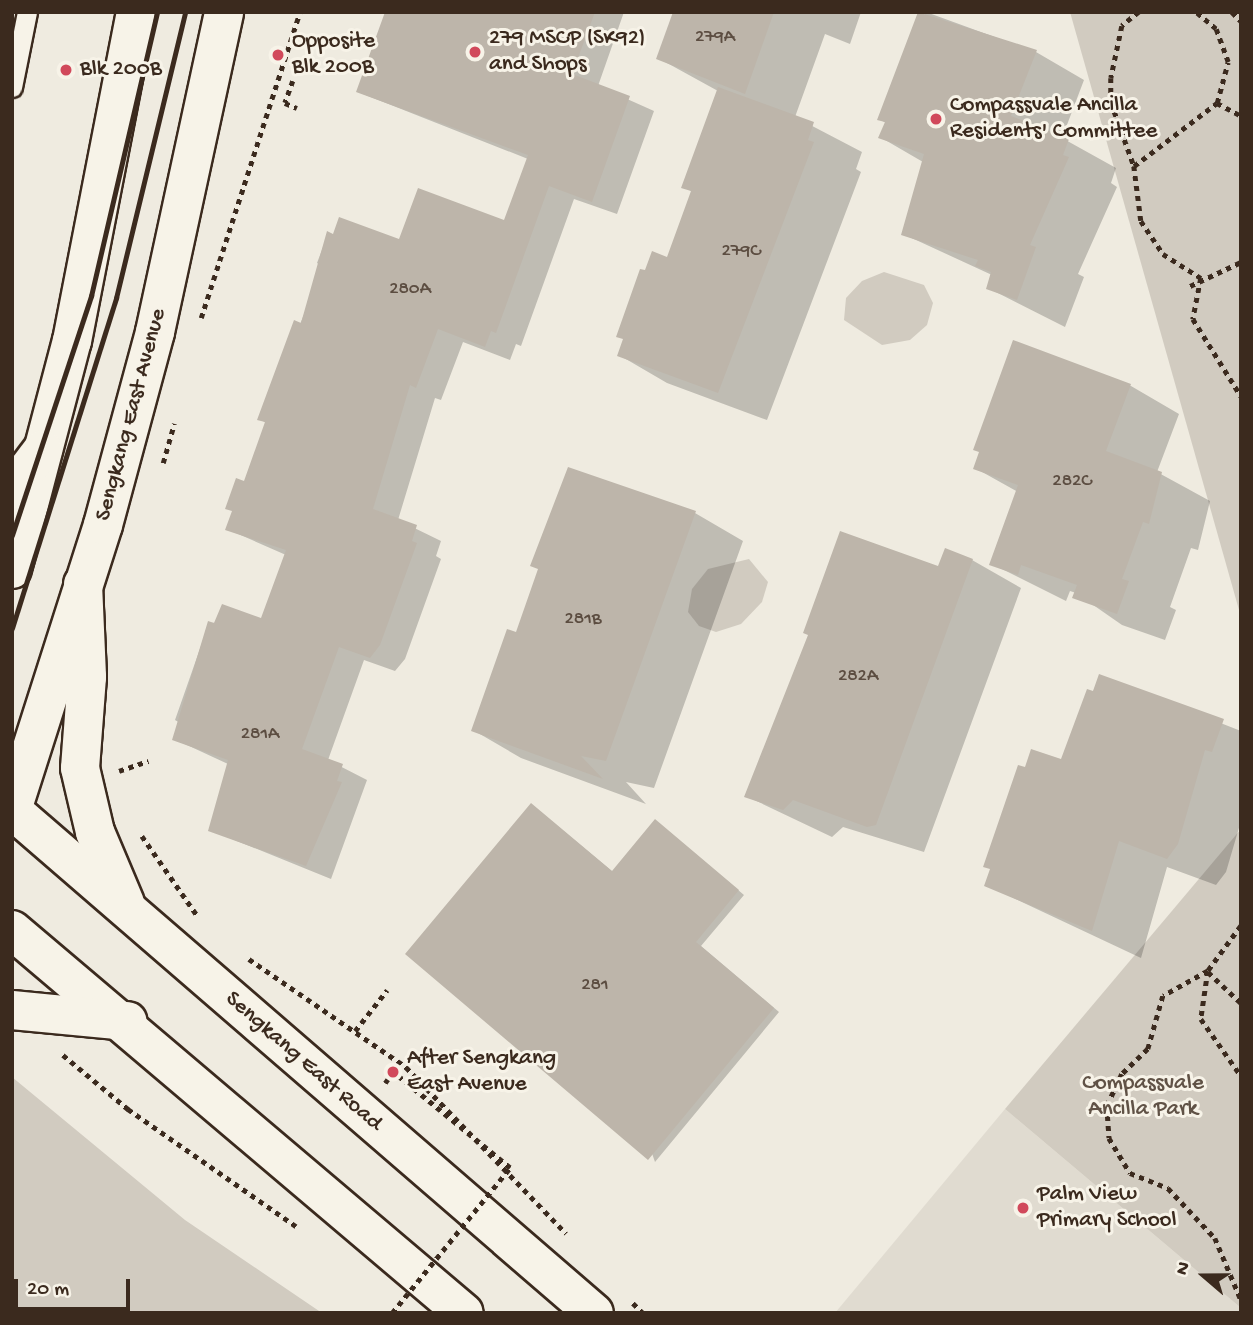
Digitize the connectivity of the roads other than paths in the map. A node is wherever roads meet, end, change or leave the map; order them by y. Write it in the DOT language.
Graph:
graph roads {
  1 [pos="27,12"];
  2 [pos="136,12"];
  3 [pos="224,12"];
  4 [pos="12,87"];
  5 [pos="43,449"];
  6 [pos="12,490"];
  7 [pos="12,569"];
  8 [pos="83,584"];
  9 [pos="12,810"];
  10 [pos="130,912"];
  11 [pos="12,930"];
  12 [pos="12,1010"];
  13 [pos="127,1021"];
  14 [pos="609,1303"];
  15 [pos="464,1313"];
  1 -- 4 [label="lane"];
  2 -- 5 [label="main road"];
  3 -- 8 [label="main road, Sengkang East Avenue"];
  5 -- 6 [label="main road"];
  5 -- 7 [label="main road"];
  8 -- 9 [label="main road, Sengkang East Avenue"];
  8 -- 10 [label="main road"];
  9 -- 10 [label="main road, Sengkang East Road"];
  10 -- 14 [label="main road, Sengkang East Road"];
  11 -- 13 [label="main road"];
  12 -- 13 [label="main road"];
  13 -- 15 [label="main road"];
}
